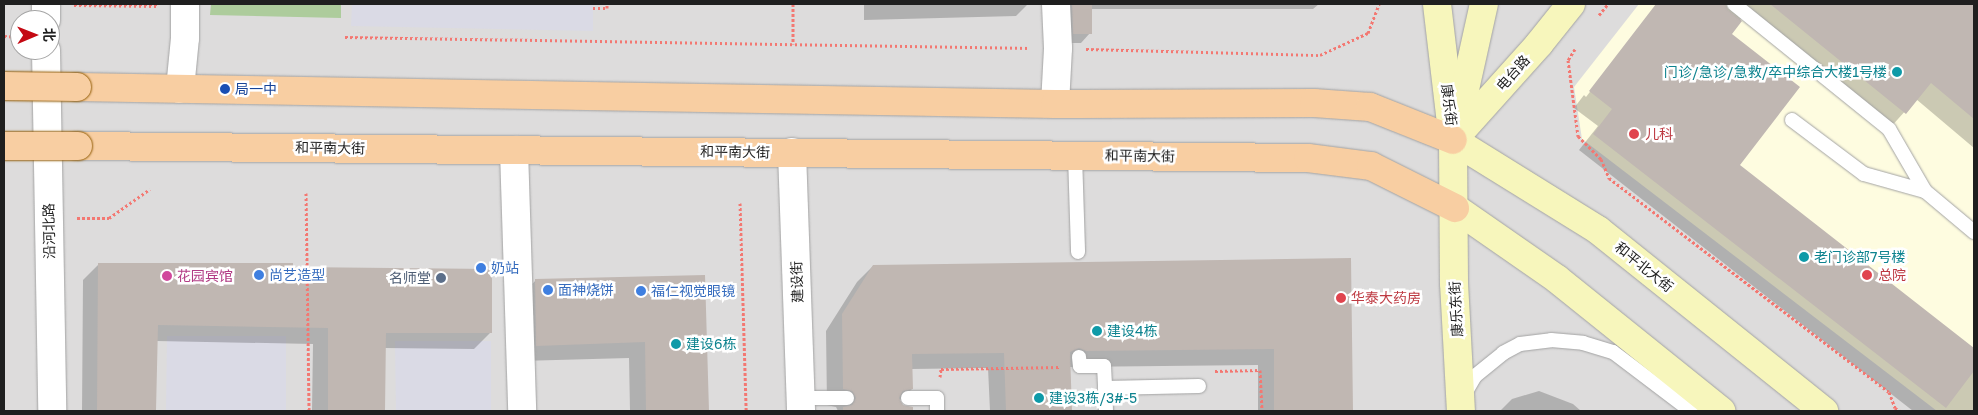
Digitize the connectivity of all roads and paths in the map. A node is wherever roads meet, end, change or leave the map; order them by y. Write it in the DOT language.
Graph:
graph roads {
  1 [pos="607,4"];
  2 [pos="793,4"];
  3 [pos="1056,4"];
  4 [pos="1379,4"];
  5 [pos="1437,4"];
  6 [pos="1484,4"];
  7 [pos="1571,4"];
  8 [pos="1608,4"];
  9 [pos="1734,4"];
  10 [pos="185,5"];
  11 [pos="593,8"];
  12 [pos="46,10"];
  13 [pos="1596,20"];
  14 [pos="345,37"];
  15 [pos="793,44"];
  16 [pos="1579,44"];
  17 [pos="1058,48"];
  18 [pos="46,60"];
  19 [pos="4,86"];
  20 [pos="180,89"];
  21 [pos="1055,104"];
  22 [pos="1792,120"];
  23 [pos="1453,140"];
  24 [pos="4,146"];
  25 [pos="514,150"];
  26 [pos="792,152"];
  27 [pos="1075,155"];
  28 [pos="150,189"];
  29 [pos="1925,191"];
  30 [pos="306,192"];
  31 [pos="740,202"];
  32 [pos="1456,208"];
  33 [pos="110,218"];
  34 [pos="1974,232"];
  35 [pos="1078,252"];
  36 [pos="1080,362"];
  37 [pos="1199,386"];
  38 [pos="1105,388"];
  39 [pos="847,398"];
  40 [pos="908,398"];
  41 [pos="937,404"];
  42 [pos="801,405"];
  43 [pos="1461,406"];
  44 [pos="52,411"];
  45 [pos="309,411"];
  46 [pos="522,411"];
  47 [pos="746,411"];
  48 [pos="1106,411"];
  49 [pos="1262,411"];
  50 [pos="1691,411"];
  51 [pos="1721,411"];
  52 [pos="1824,411"];
  53 [pos="1900,411"];
  1 -- 11 [label="path"];
  2 -- 15 [label="path"];
  3 -- 17 [label="street"];
  4 -- 17 [label="path"];
  5 -- 23 [label="main road, 康乐街"];
  6 -- 23 [label="main road"];
  7 -- 23 [label="main road, 电台路"];
  8 -- 13 [label="path"];
  9 -- 29 [label="lane"];
  10 -- 12 [label="path"];
  10 -- 20 [label="street"];
  14 -- 15 [label="path"];
  15 -- 17 [label="path"];
  16 -- 53 [label="path"];
  17 -- 21 [label="street"];
  18 -- 44 [label="street, 沿河北路"];
  19 -- 20 [label="main road, bridge"];
  20 -- 21 [label="main road"];
  21 -- 23 [label="main road"];
  22 -- 29 [label="lane"];
  23 -- 32 [label="main road, 康乐街"];
  23 -- 52 [label="main road, 和平北大街"];
  24 -- 25 [label="main road, 和平南大街, bridge"];
  25 -- 26 [label="main road, 和平南大街"];
  25 -- 46 [label="street"];
  26 -- 27 [label="main road, 和平南大街"];
  26 -- 42 [label="street, 建设街"];
  27 -- 32 [label="main road, 和平南大街"];
  27 -- 35 [label="lane"];
  28 -- 33 [label="path"];
  29 -- 34 [label="lane"];
  30 -- 45 [label="path"];
  31 -- 47 [label="path"];
  32 -- 43 [label="main road, 康乐东街"];
  32 -- 51 [label="main road"];
  36 -- 38 [label="lane"];
  36 -- 41 [label="path"];
  37 -- 38 [label="lane"];
  37 -- 49 [label="path"];
  38 -- 48 [label="lane"];
  39 -- 42 [label="lane"];
  40 -- 41 [label="lane"];
  43 -- 50 [label="lane"];
}
